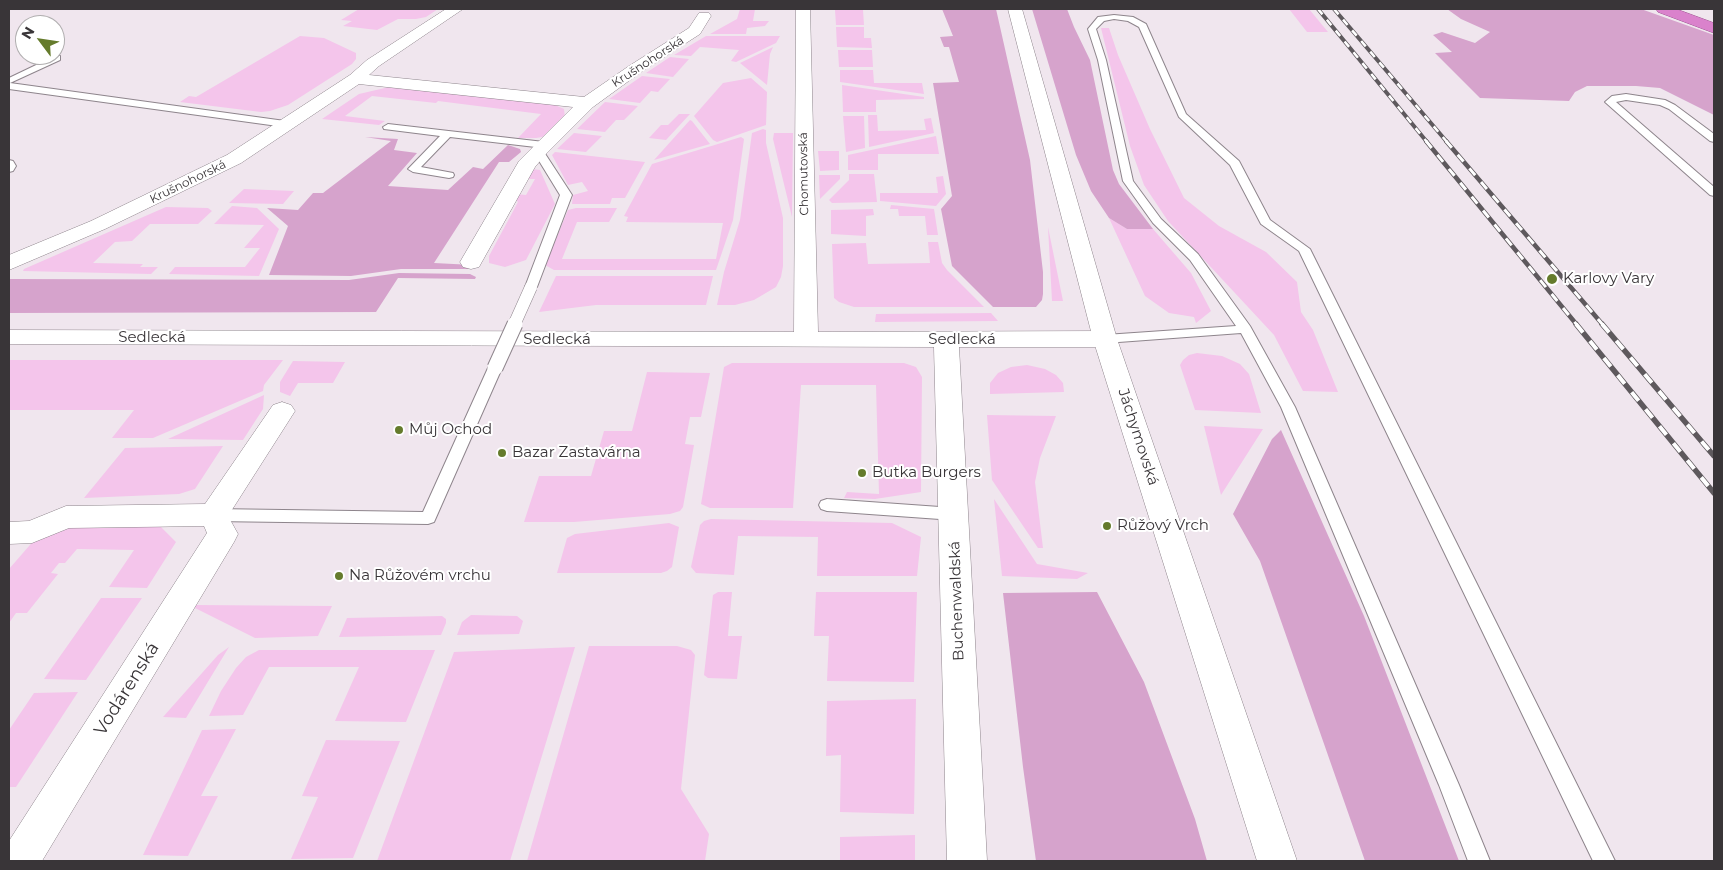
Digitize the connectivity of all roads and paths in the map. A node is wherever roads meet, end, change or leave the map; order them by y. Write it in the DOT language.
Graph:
graph roads {
  1 [pos="456,9"];
  2 [pos="803,9"];
  3 [pos="1015,9"];
  4 [pos="1662,9"];
  5 [pos="1696,9"];
  6 [pos="1714,15"];
  7 [pos="704,16"];
  8 [pos="1714,28"];
  9 [pos="42,65"];
  10 [pos="356,79"];
  11 [pos="9,80"];
  12 [pos="9,86"];
  13 [pos="587,104"];
  14 [pos="285,124"];
  15 [pos="388,127"];
  16 [pos="448,134"];
  17 [pos="1714,139"];
  18 [pos="541,148"];
  19 [pos="9,163"];
  20 [pos="9,169"];
  21 [pos="449,175"];
  22 [pos="1714,193"];
  23 [pos="471,262"];
  24 [pos="9,263"];
  25 [pos="1244,329"];
  26 [pos="9,337"];
  27 [pos="1105,338"];
  28 [pos="806,340"];
  29 [pos="946,340"];
  30 [pos="282,411"];
  31 [pos="827,505"];
  32 [pos="954,514"];
  33 [pos="213,515"];
  34 [pos="9,533"];
  35 [pos="19,861"];
  36 [pos="968,861"];
  37 [pos="1277,861"];
  38 [pos="1479,861"];
  39 [pos="1604,861"];
  1 -- 10 [label="street, Krušnohorská"];
  2 -- 28 [label="street, Chomutovská"];
  3 -- 27 [label="street, Jáchymovská"];
  4 -- 8 [label="highway"];
  5 -- 6 [label="highway"];
  7 -- 13 [label="street, Krušnohorská"];
  9 -- 11 [label="lane"];
  10 -- 13 [label="street"];
  10 -- 14 [label="street, Krušnohorská"];
  12 -- 14 [label="lane"];
  13 -- 18 [label="street, Krušnohorská"];
  14 -- 24 [label="street, Krušnohorská"];
  15 -- 16 [label="lane"];
  16 -- 18 [label="lane"];
  16 -- 21 [label="lane"];
  17 -- 22 [label="lane"];
  18 -- 23 [label="street, Krušnohorská"];
  18 -- 33 [label="lane, bridge"];
  19 -- 20 [label="lane"];
  25 -- 27 [label="lane"];
  25 -- 38 [label="lane"];
  25 -- 39 [label="lane"];
  26 -- 28 [label="street, Sedlecká"];
  27 -- 29 [label="street, Sedlecká"];
  27 -- 37 [label="street, Jáchymovská"];
  28 -- 29 [label="street, Sedlecká"];
  29 -- 32 [label="street, Buchenwaldská"];
  30 -- 33 [label="street"];
  31 -- 32 [label="lane"];
  32 -- 36 [label="street, Buchenwaldská"];
  33 -- 34 [label="street"];
  33 -- 35 [label="street, Vodárenská"];
}
